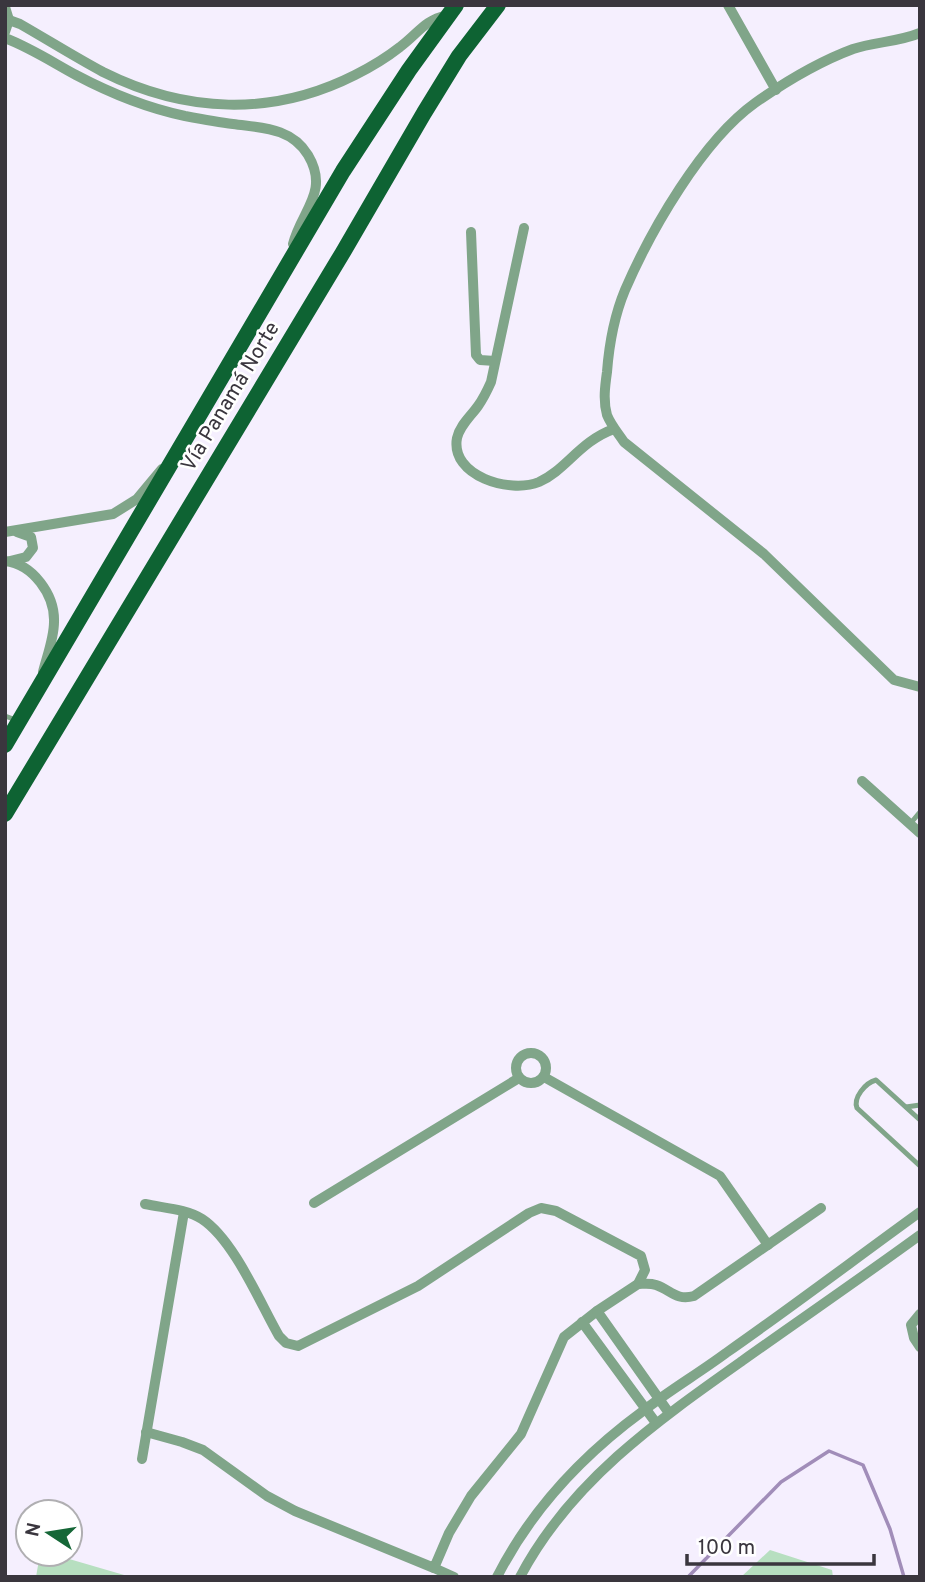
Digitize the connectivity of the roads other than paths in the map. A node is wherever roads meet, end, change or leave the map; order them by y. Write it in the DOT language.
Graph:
graph roads {
  1 [pos="498,5"];
  2 [pos="728,5"];
  3 [pos="5,7"];
  4 [pos="452,10"];
  5 [pos="9,20"];
  6 [pos="5,32"];
  7 [pos="920,33"];
  8 [pos="5,38"];
  9 [pos="776,90"];
  10 [pos="524,228"];
  11 [pos="471,232"];
  12 [pos="292,258"];
  13 [pos="495,361"];
  14 [pos="614,429"];
  15 [pos="171,463"];
  16 [pos="8,531"];
  17 [pos="7,561"];
  18 [pos="920,687"];
  19 [pos="38,689"];
  20 [pos="12,719"];
  21 [pos="5,745"];
  22 [pos="862,781"];
  23 [pos="920,812"];
  24 [pos="5,814"];
  25 [pos="910,824"];
  26 [pos="920,832"];
  27 [pos="544,1077"];
  28 [pos="519,1078"];
  29 [pos="920,1105"];
  30 [pos="906,1107"];
  31 [pos="920,1120"];
  32 [pos="920,1166"];
  33 [pos="314,1203"];
  34 [pos="145,1204"];
  35 [pos="821,1208"];
  36 [pos="184,1212"];
  37 [pos="920,1212"];
  38 [pos="920,1235"];
  39 [pos="768,1245"];
  40 [pos="638,1284"];
  41 [pos="597,1311"];
  42 [pos="920,1314"];
  43 [pos="582,1322"];
  44 [pos="920,1347"];
  45 [pos="659,1399"];
  46 [pos="645,1409"];
  47 [pos="669,1413"];
  48 [pos="656,1423"];
  49 [pos="146,1432"];
  50 [pos="142,1459"];
  51 [pos="434,1569"];
  52 [pos="454,1577"];
  53 [pos="497,1577"];
  54 [pos="520,1577"];
  1 -- 24 [label="main road, Vía Panamá Norte"];
  2 -- 9 [label="street"];
  3 -- 5 [label="street"];
  4 -- 5 [label="street"];
  4 -- 12 [label="main road, Vía Panamá Norte"];
  5 -- 6 [label="street"];
  7 -- 9 [label="street"];
  8 -- 12 [label="street"];
  9 -- 14 [label="street"];
  10 -- 13 [label="street"];
  11 -- 13 [label="street"];
  12 -- 15 [label="main road, Vía Panamá Norte"];
  13 -- 14 [label="street"];
  14 -- 18 [label="street"];
  15 -- 16 [label="street"];
  15 -- 19 [label="main road, Vía Panamá Norte"];
  16 -- 17 [label="street"];
  17 -- 19 [label="street"];
  19 -- 20 [label="main road, Vía Panamá Norte"];
  20 -- 21 [label="main road, Vía Panamá Norte"];
  22 -- 25 [label="street"];
  23 -- 25 [label="lane"];
  25 -- 26 [label="street"];
  27 -- 28 [label="street"];
  27 -- 28 [label="street"];
  27 -- 39 [label="street"];
  28 -- 33 [label="street"];
  29 -- 30 [label="lane"];
  30 -- 31 [label="lane"];
  30 -- 32 [label="lane"];
  34 -- 36 [label="street"];
  35 -- 39 [label="street"];
  36 -- 40 [label="street"];
  36 -- 49 [label="street"];
  37 -- 45 [label="street"];
  38 -- 47 [label="street"];
  39 -- 40 [label="street"];
  40 -- 41 [label="street"];
  41 -- 43 [label="street"];
  41 -- 45 [label="street"];
  42 -- 44 [label="street"];
  43 -- 46 [label="street"];
  43 -- 51 [label="street"];
  45 -- 46 [label="street"];
  45 -- 47 [label="street"];
  46 -- 48 [label="street"];
  46 -- 53 [label="street"];
  47 -- 48 [label="street"];
  48 -- 54 [label="street"];
  49 -- 50 [label="street"];
  49 -- 51 [label="street"];
  51 -- 52 [label="street"];
}
